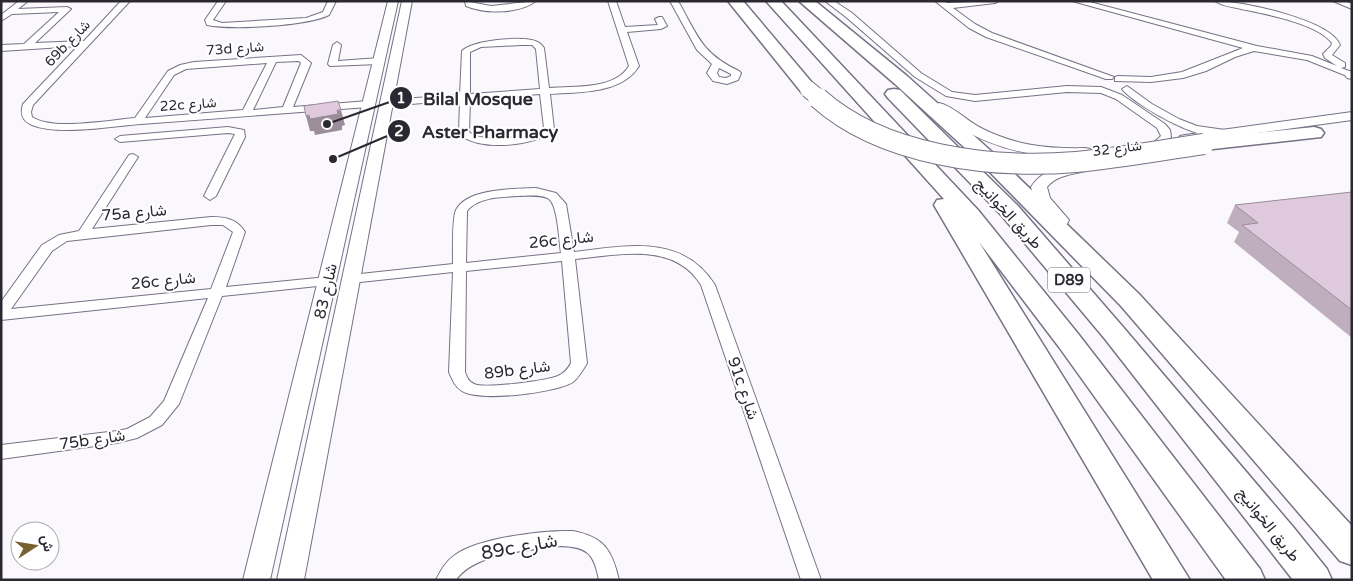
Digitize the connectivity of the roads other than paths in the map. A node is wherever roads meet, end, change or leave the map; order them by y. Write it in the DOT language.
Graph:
graph roads {
  1 [pos="24,1"];
  2 [pos="126,1"];
  3 [pos="222,1"];
  4 [pos="332,1"];
  5 [pos="393,1"];
  6 [pos="407,1"];
  7 [pos="469,1"];
  8 [pos="532,1"];
  9 [pos="612,1"];
  10 [pos="674,1"];
  11 [pos="735,1"];
  12 [pos="773,1"];
  13 [pos="802,1"];
  14 [pos="806,1"];
  15 [pos="829,1"];
  16 [pos="995,1"];
  17 [pos="1076,1"];
  18 [pos="1219,1"];
  19 [pos="1338,1"];
  20 [pos="942,3"];
  21 [pos="73,5"];
  22 [pos="1352,7"];
  23 [pos="12,11"];
  24 [pos="659,19"];
  25 [pos="1,20"];
  26 [pos="622,30"];
  27 [pos="1229,42"];
  28 [pos="86,43"];
  29 [pos="337,45"];
  30 [pos="27,46"];
  31 [pos="1,48"];
  32 [pos="1256,49"];
  33 [pos="1236,52"];
  34 [pos="273,59"];
  35 [pos="379,61"];
  36 [pos="716,64"];
  37 [pos="1077,66"];
  38 [pos="1352,69"];
  39 [pos="1352,75"];
  40 [pos="1114,78"];
  41 [pos="1150,79"];
  42 [pos="901,80"];
  43 [pos="1089,80"];
  44 [pos="1127,87"];
  45 [pos="1067,88"];
  46 [pos="1103,90"];
  47 [pos="545,91"];
  48 [pos="464,97"];
  49 [pos="28,104"];
  50 [pos="377,104"];
  51 [pos="286,111"];
  52 [pos="246,114"];
  53 [pos="1352,116"];
  54 [pos="202,117"];
  55 [pos="138,121"];
  56 [pos="1348,128"];
  57 [pos="192,133"];
  58 [pos="1226,133"];
  59 [pos="1314,133"];
  60 [pos="120,139"];
  61 [pos="1158,143"];
  62 [pos="913,151"];
  63 [pos="1077,153"];
  64 [pos="133,157"];
  65 [pos="1053,174"];
  66 [pos="210,196"];
  67 [pos="84,232"];
  68 [pos="626,250"];
  69 [pos="568,256"];
  70 [pos="458,267"];
  71 [pos="351,279"];
  72 [pos="328,281"];
  73 [pos="217,292"];
  74 [pos="1130,300"];
  75 [pos="1,314"];
  76 [pos="1,452"];
  77 [pos="1282,538"];
  78 [pos="1352,550"];
  79 [pos="261,574"];
  80 [pos="290,580"];
  81 [pos="446,580"];
  82 [pos="609,580"];
  83 [pos="811,580"];
  84 [pos="1172,580"];
  85 [pos="1247,580"];
  86 [pos="1314,580"];
  87 [pos="1321,580"];
  1 -- 23 [label="street"];
  2 -- 28 [label="street, 69b شارع"];
  3 -- 4 [label="street"];
  5 -- 35 [label="street, شارع 83"];
  6 -- 50 [label="street, شارع 83"];
  7 -- 8 [label="street"];
  9 -- 26 [label="street"];
  10 -- 36 [label="street"];
  11 -- 59 [label="highway, bridge"];
  12 -- 62 [label="highway, طريق الخوانيج / D89"];
  13 -- 77 [label="highway, طريق الخوانيج / D89"];
  14 -- 42 [label="highway"];
  15 -- 45 [label="street"];
  16 -- 20 [label="street"];
  17 -- 27 [label="street"];
  18 -- 38 [label="street"];
  19 -- 22 [label="street"];
  20 -- 37 [label="street"];
  21 -- 23 [label="street"];
  23 -- 25 [label="street"];
  23 -- 30 [label="street"];
  24 -- 26 [label="street"];
  26 -- 47 [label="street, 22c شارع"];
  27 -- 32 [label="street"];
  27 -- 33 [label="street"];
  28 -- 30 [label="street"];
  28 -- 49 [label="street, 69b شارع"];
  29 -- 35 [label="street"];
  30 -- 31 [label="street"];
  32 -- 33 [label="street"];
  32 -- 39 [label="street"];
  33 -- 41 [label="street"];
  34 -- 51 [label="street, 73d شارع"];
  34 -- 52 [label="street"];
  34 -- 55 [label="street, 73d شارع"];
  35 -- 50 [label="street, شارع 83"];
  37 -- 40 [label="street"];
  37 -- 43 [label="street"];
  40 -- 41 [label="street"];
  40 -- 43 [label="street"];
  40 -- 44 [label="street"];
  41 -- 44 [label="street"];
  42 -- 63 [label="street, شارع 32"];
  42 -- 74 [label="highway"];
  43 -- 45 [label="street"];
  43 -- 46 [label="street"];
  44 -- 46 [label="street"];
  44 -- 58 [label="street"];
  45 -- 46 [label="street"];
  46 -- 61 [label="street"];
  47 -- 48 [label="street, 22c شارع"];
  47 -- 48 [label="street"];
  47 -- 48 [label="street"];
  48 -- 50 [label="street, 22c شارع"];
  49 -- 55 [label="street, 22c شارع"];
  50 -- 51 [label="street, 22c شارع"];
  50 -- 71 [label="street, شارع 83"];
  50 -- 72 [label="street, شارع 83"];
  51 -- 52 [label="street, 22c شارع"];
  52 -- 54 [label="street, 22c شارع"];
  53 -- 58 [label="street, شارع 32"];
  54 -- 55 [label="street, 22c شارع"];
  54 -- 57 [label="street"];
  56 -- 59 [label="street, شارع 32"];
  57 -- 60 [label="street"];
  57 -- 66 [label="street"];
  58 -- 61 [label="street, شارع 32"];
  59 -- 65 [label="street, شارع 32"];
  61 -- 63 [label="street, شارع 32"];
  62 -- 84 [label="highway"];
  62 -- 85 [label="highway, طريق الخوانيج / D89"];
  63 -- 65 [label="street, شارع 32"];
  64 -- 67 [label="street"];
  65 -- 74 [label="street"];
  67 -- 73 [label="street, 75a شارع"];
  67 -- 75 [label="street, 75a شارع"];
  68 -- 69 [label="street, 26c شارع"];
  68 -- 83 [label="street, 91c شارع"];
  69 -- 70 [label="street, 26c شارع"];
  69 -- 70 [label="street"];
  69 -- 70 [label="street, 89b شارع"];
  70 -- 71 [label="street, 26c شارع"];
  71 -- 80 [label="street, شارع 83"];
  72 -- 73 [label="street, 26c شارع"];
  72 -- 79 [label="street, شارع 83"];
  73 -- 75 [label="street, 26c شارع"];
  73 -- 76 [label="street, 75b شارع"];
  74 -- 78 [label="highway"];
  77 -- 86 [label="highway, طريق الخوانيج / D89"];
  77 -- 87 [label="highway"];
  81 -- 82 [label="street, 89c شارع"];
}
